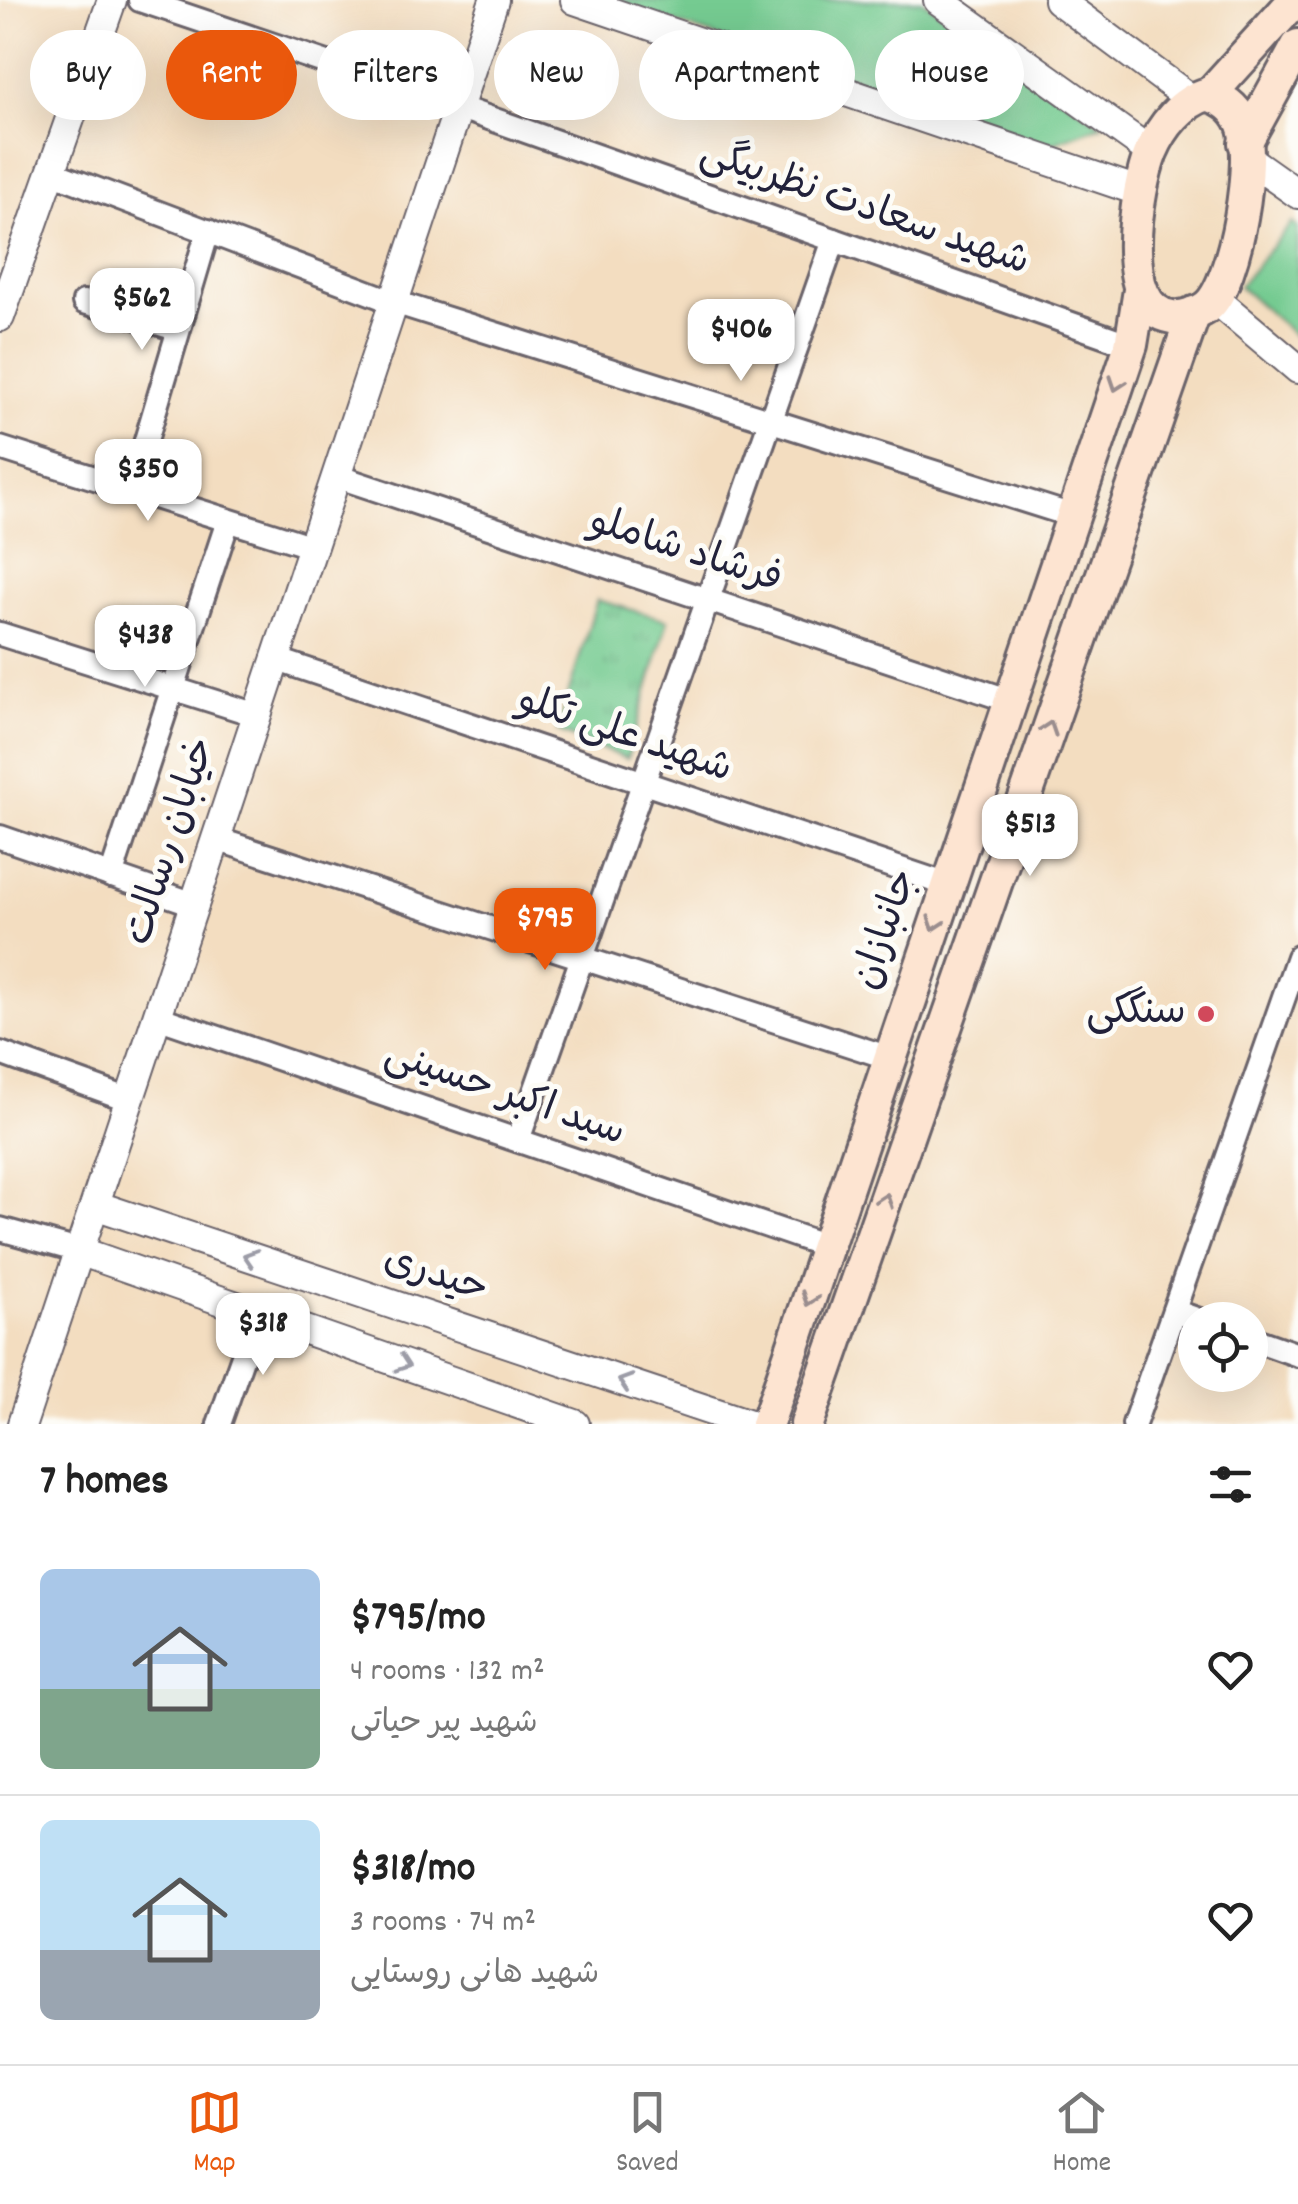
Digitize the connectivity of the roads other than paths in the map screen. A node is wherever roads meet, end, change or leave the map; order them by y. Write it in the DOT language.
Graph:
graph roads {
  1 [pos="112,0"];
  2 [pos="140,0"];
  3 [pos="494,0"];
  4 [pos="575,0"];
  5 [pos="938,0"];
  6 [pos="1058,0"];
  7 [pos="1295,0"];
  8 [pos="1298,46"];
  9 [pos="317,60"];
  10 [pos="474,60"];
  11 [pos="1200,96"];
  12 [pos="474,114"];
  13 [pos="454,120"];
  14 [pos="1246,151"];
  15 [pos="1151,152"];
  16 [pos="51,172"];
  17 [pos="1141,192"];
  18 [pos="1298,194"];
  19 [pos="208,232"];
  20 [pos="834,240"];
  21 [pos="1140,290"];
  22 [pos="84,302"];
  23 [pos="394,302"];
  24 [pos="1204,306"];
  25 [pos="0,317"];
  26 [pos="177,329"];
  27 [pos="1131,345"];
  28 [pos="1298,368"];
  29 [pos="770,420"];
  30 [pos="0,448"];
  31 [pos="336,476"];
  32 [pos="131,491"];
  33 [pos="1073,516"];
  34 [pos="228,521"];
  35 [pos="312,547"];
  36 [pos="708,600"];
  37 [pos="0,634"];
  38 [pos="275,659"];
  39 [pos="174,689"];
  40 [pos="1011,701"];
  41 [pos="257,715"];
  42 [pos="644,783"];
  43 [pos="0,837"];
  44 [pos="216,839"];
  45 [pos="111,876"];
  46 [pos="948,885"];
  47 [pos="194,904"];
  48 [pos="582,958"];
  49 [pos="1298,958"];
  50 [pos="157,1017"];
  51 [pos="0,1053"];
  52 [pos="890,1058"];
  53 [pos="130,1100"];
  54 [pos="518,1140"];
  55 [pos="94,1206"];
  56 [pos="0,1229"];
  57 [pos="826,1246"];
  58 [pos="79,1251"];
  59 [pos="1174,1311"];
  60 [pos="1178,1312"];
  61 [pos="258,1314"];
  62 [pos="1268,1344"];
  63 [pos="1298,1355"];
  64 [pos="699,1416"];
  65 [pos="22,1424"];
  66 [pos="219,1424"];
  67 [pos="575,1424"];
  68 [pos="750,1424"];
  69 [pos="766,1424"];
  70 [pos="807,1424"];
  71 [pos="1134,1424"];
  1 -- 16 [label="street"];
  2 -- 9 [label="street, شهید سعادت نظربیگی"];
  3 -- 10 [label="street, خیابان رسالت"];
  4 -- 17 [label="street"];
  5 -- 15 [label="street"];
  6 -- 11 [label="street"];
  7 -- 11 [label="main road"];
  8 -- 14 [label="main road"];
  11 -- 14 [label="main road"];
  11 -- 15 [label="main road"];
  12 -- 20 [label="street, شهید سعادت نظربیگی"];
  13 -- 23 [label="street, خیابان رسالت"];
  14 -- 18 [label="street"];
  14 -- 24 [label="main road"];
  15 -- 17 [label="main road, جانبازان"];
  16 -- 19 [label="street"];
  16 -- 25 [label="street"];
  17 -- 21 [label="main road, جانبازان"];
  19 -- 23 [label="street"];
  19 -- 26 [label="street"];
  20 -- 27 [label="street, شهید سعادت نظربیگی"];
  20 -- 29 [label="street"];
  21 -- 24 [label="main road"];
  21 -- 27 [label="main road, جانبازان"];
  22 -- 26 [label="street"];
  23 -- 29 [label="street"];
  23 -- 31 [label="street, خیابان رسالت"];
  24 -- 28 [label="street"];
  70 -- 24 [label="main road, one-way"];
  26 -- 32 [label="street"];
  27 -- 33 [label="main road, جانبازان, one-way"];
  29 -- 33 [label="street"];
  29 -- 36 [label="street"];
  30 -- 32 [label="street"];
  31 -- 35 [label="street, خیابان رسالت"];
  31 -- 36 [label="street, فرشاد شاملو"];
  32 -- 34 [label="street"];
  33 -- 40 [label="main road, جانبازان"];
  34 -- 35 [label="street"];
  34 -- 39 [label="street"];
  35 -- 38 [label="street, خیابان رسالت"];
  36 -- 40 [label="street, فرشاد شاملو"];
  36 -- 42 [label="street"];
  37 -- 39 [label="street"];
  38 -- 41 [label="street, خیابان رسالت"];
  38 -- 42 [label="street, شهید علی تکلو"];
  39 -- 41 [label="street"];
  39 -- 45 [label="street"];
  40 -- 46 [label="main road, جانبازان"];
  41 -- 44 [label="street, خیابان رسالت"];
  42 -- 46 [label="street, شهید علی تکلو"];
  42 -- 48 [label="street"];
  43 -- 45 [label="street"];
  44 -- 47 [label="street, خیابان رسالت"];
  44 -- 48 [label="street"];
  45 -- 47 [label="street"];
  46 -- 52 [label="main road, جانبازان, one-way"];
  47 -- 50 [label="street, خیابان رسالت"];
  48 -- 52 [label="street"];
  48 -- 54 [label="street"];
  49 -- 59 [label="street"];
  50 -- 53 [label="street, خیابان رسالت"];
  50 -- 54 [label="street, سید اکبر حسینی"];
  51 -- 53 [label="street"];
  52 -- 57 [label="main road, جانبازان"];
  53 -- 55 [label="street, خیابان رسالت"];
  54 -- 57 [label="street, سید اکبر حسینی"];
  55 -- 58 [label="street, خیابان رسالت"];
  64 -- 55 [label="street, حیدری, one-way"];
  56 -- 58 [label="street"];
  57 -- 69 [label="main road, جانبازان, one-way"];
  58 -- 61 [label="street"];
  58 -- 65 [label="street, خیابان رسالت"];
  59 -- 60 [label="street"];
  59 -- 71 [label="street"];
  61 -- 66 [label="street"];
  61 -- 67 [label="street, one-way"];
  62 -- 63 [label="street"];
  64 -- 68 [label="street, حیدری"];
}
